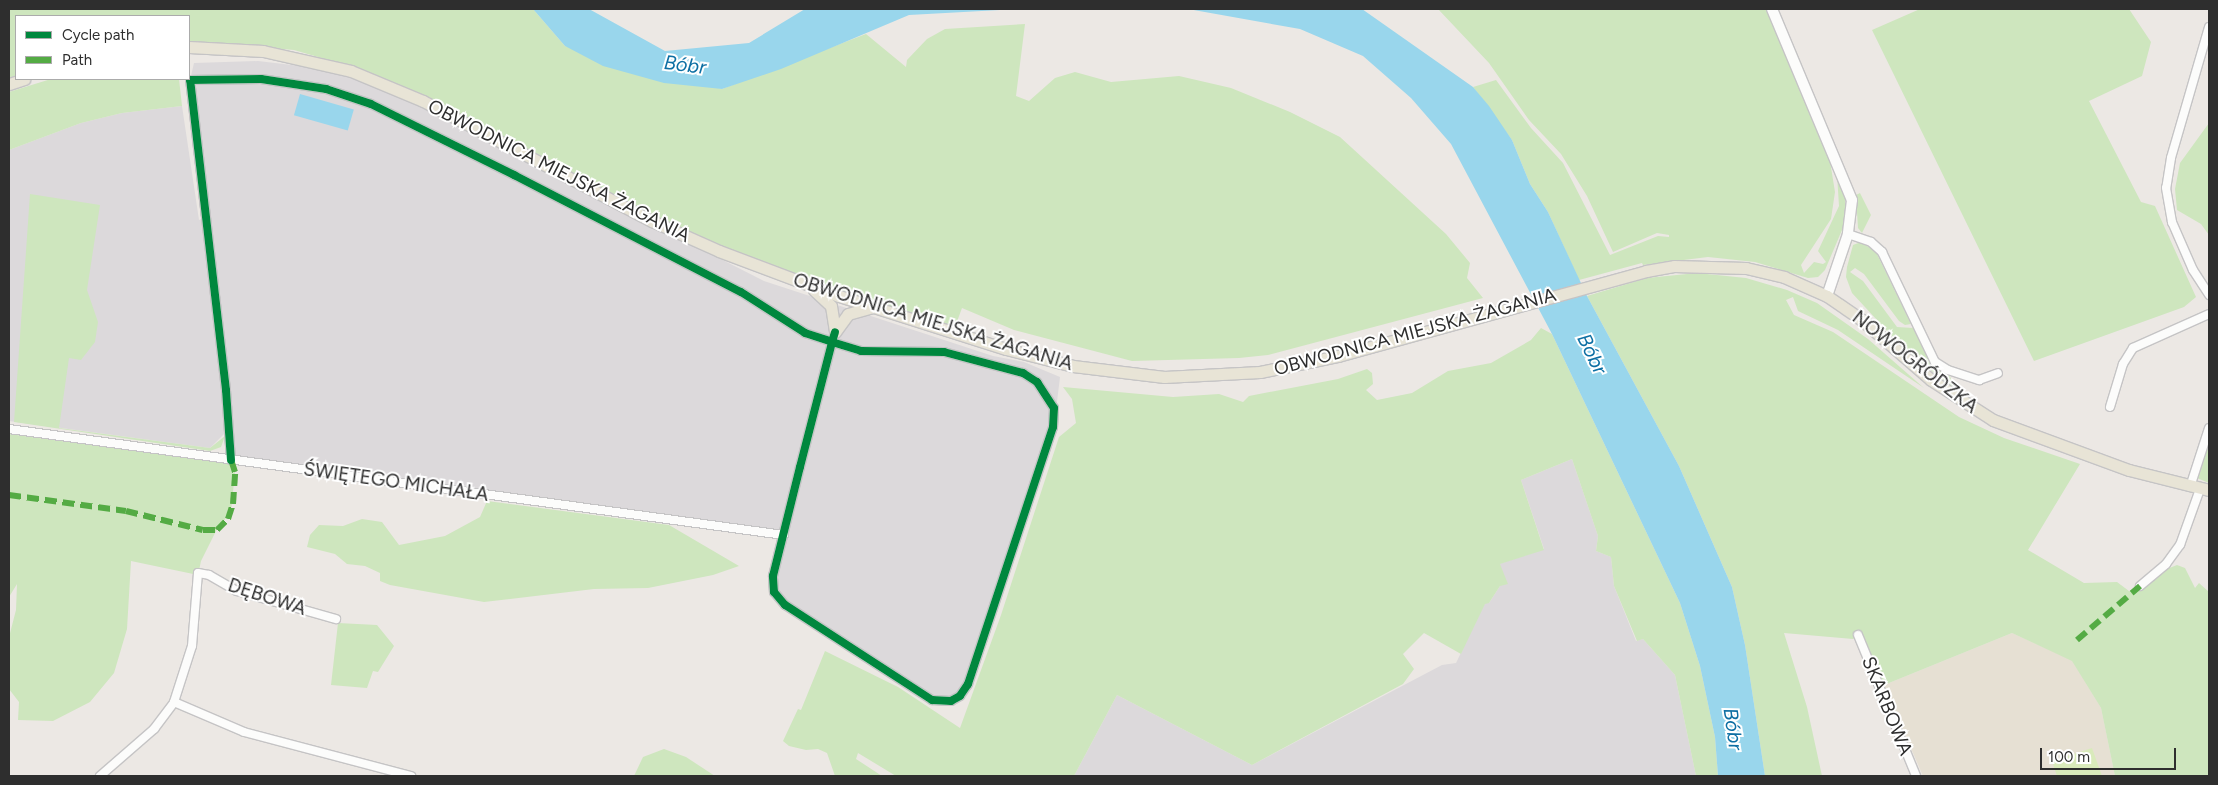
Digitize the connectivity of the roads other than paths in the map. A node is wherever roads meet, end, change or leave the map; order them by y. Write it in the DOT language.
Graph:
graph roads {
  1 [pos="1772,9"];
  2 [pos="2209,27"];
  3 [pos="190,47"];
  4 [pos="21,80"];
  5 [pos="9,84"];
  6 [pos="1848,234"];
  7 [pos="804,284"];
  8 [pos="2209,295"];
  9 [pos="1826,296"];
  10 [pos="876,307"];
  11 [pos="2209,314"];
  12 [pos="834,337"];
  13 [pos="1998,373"];
  14 [pos="2110,407"];
  15 [pos="2209,428"];
  16 [pos="9,429"];
  17 [pos="231,460"];
  18 [pos="2200,489"];
  19 [pos="784,535"];
  20 [pos="2140,586"];
  21 [pos="336,619"];
  22 [pos="1858,635"];
  23 [pos="174,702"];
  24 [pos="100,776"];
  25 [pos="411,776"];
  26 [pos="1916,776"];
  1 -- 6 [label="main road"];
  2 -- 8 [label="street"];
  3 -- 7 [label="main road, OBWODNICA MIEJSKA ŻAGANIA"];
  4 -- 5 [label="main road"];
  6 -- 9 [label="main road"];
  6 -- 13 [label="street, NOWOGRÓDZKA"];
  7 -- 10 [label="main road, OBWODNICA MIEJSKA ŻAGANIA"];
  7 -- 12 [label="main road"];
  9 -- 10 [label="main road, OBWODNICA MIEJSKA ŻAGANIA"];
  9 -- 18 [label="main road, NOWOGRÓDZKA"];
  10 -- 12 [label="main road"];
  11 -- 14 [label="street"];
  12 -- 17 [label="street"];
  12 -- 19 [label="street"];
  12 -- 19 [label="street"];
  15 -- 18 [label="street"];
  16 -- 17 [label="street, ŚWIĘTEGO MICHAŁA"];
  17 -- 19 [label="street, ŚWIĘTEGO MICHAŁA"];
  18 -- 20 [label="street"];
  21 -- 23 [label="street, DĘBOWA"];
  22 -- 26 [label="street, SKARBOWA"];
  23 -- 24 [label="street, DĘBOWA"];
  23 -- 25 [label="street"];
}
